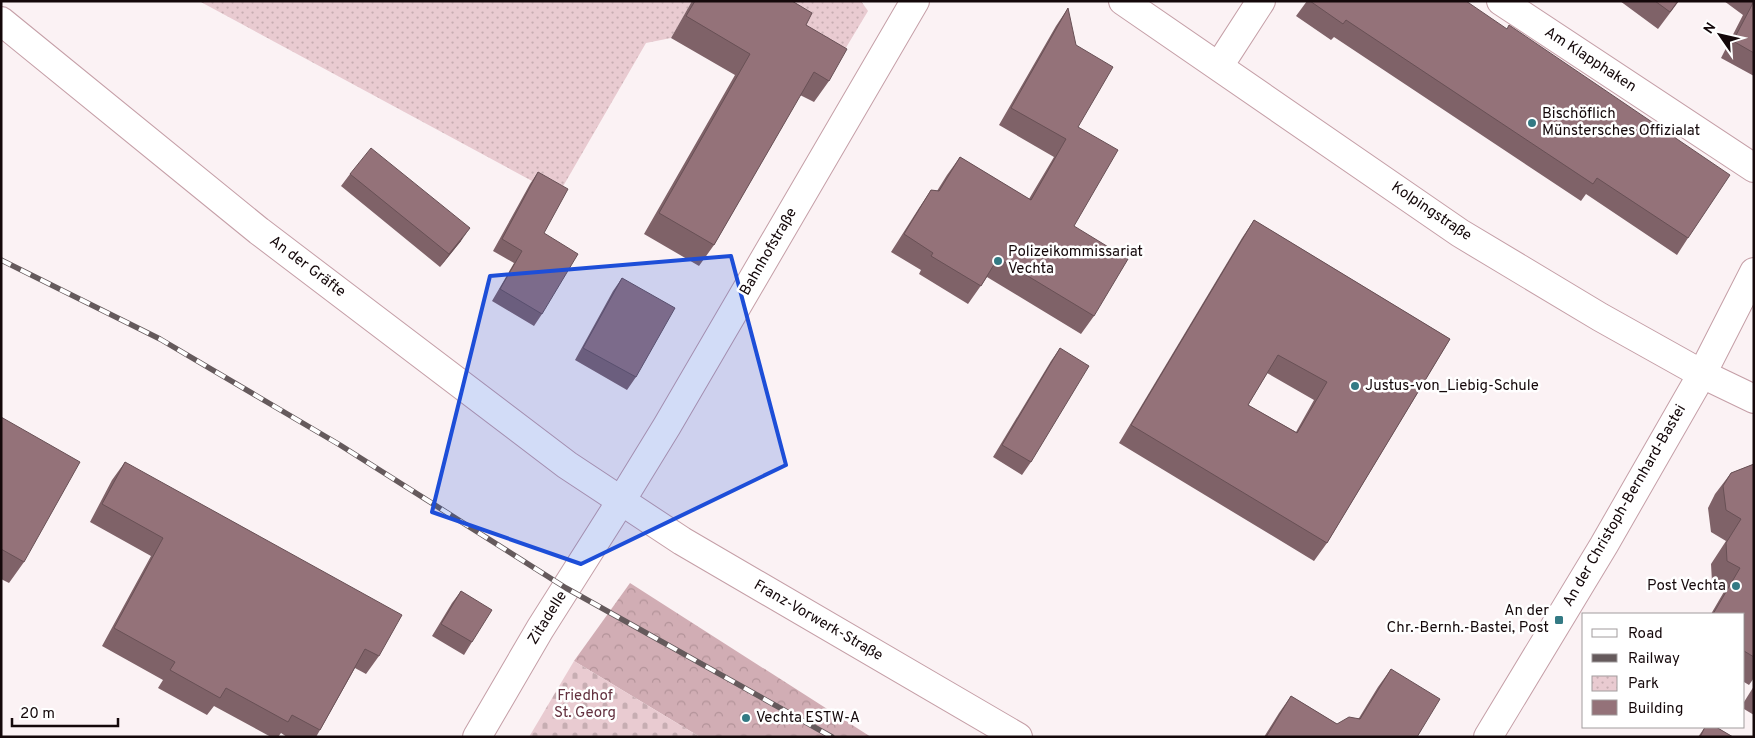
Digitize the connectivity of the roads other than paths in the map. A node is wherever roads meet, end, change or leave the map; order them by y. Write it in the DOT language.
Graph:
graph roads {
  1 [pos="915,1"];
  2 [pos="1123,1"];
  3 [pos="1261,1"];
  4 [pos="1501,1"];
  5 [pos="1,21"];
  6 [pos="1219,66"];
  7 [pos="1754,168"];
  8 [pos="1754,272"];
  9 [pos="1702,374"];
  10 [pos="1754,398"];
  11 [pos="621,501"];
  12 [pos="477,737"];
  13 [pos="1018,737"];
  14 [pos="1488,737"];
  1 -- 11 [label="street, Bahnhofstraße"];
  2 -- 6 [label="street, Kolpingstraße"];
  3 -- 6 [label="street"];
  4 -- 7 [label="street, Am Klapphaken"];
  5 -- 11 [label="street, An der Gräfte"];
  6 -- 9 [label="street, Kolpingstraße"];
  8 -- 9 [label="street, An der Christoph-Bernhard-Bastei"];
  9 -- 10 [label="street, Kolpingstraße"];
  9 -- 14 [label="street, An der Christoph-Bernhard-Bastei"];
  11 -- 12 [label="street, Zitadelle"];
  11 -- 13 [label="street, Franz-Vorwerk-Straße"];
}
